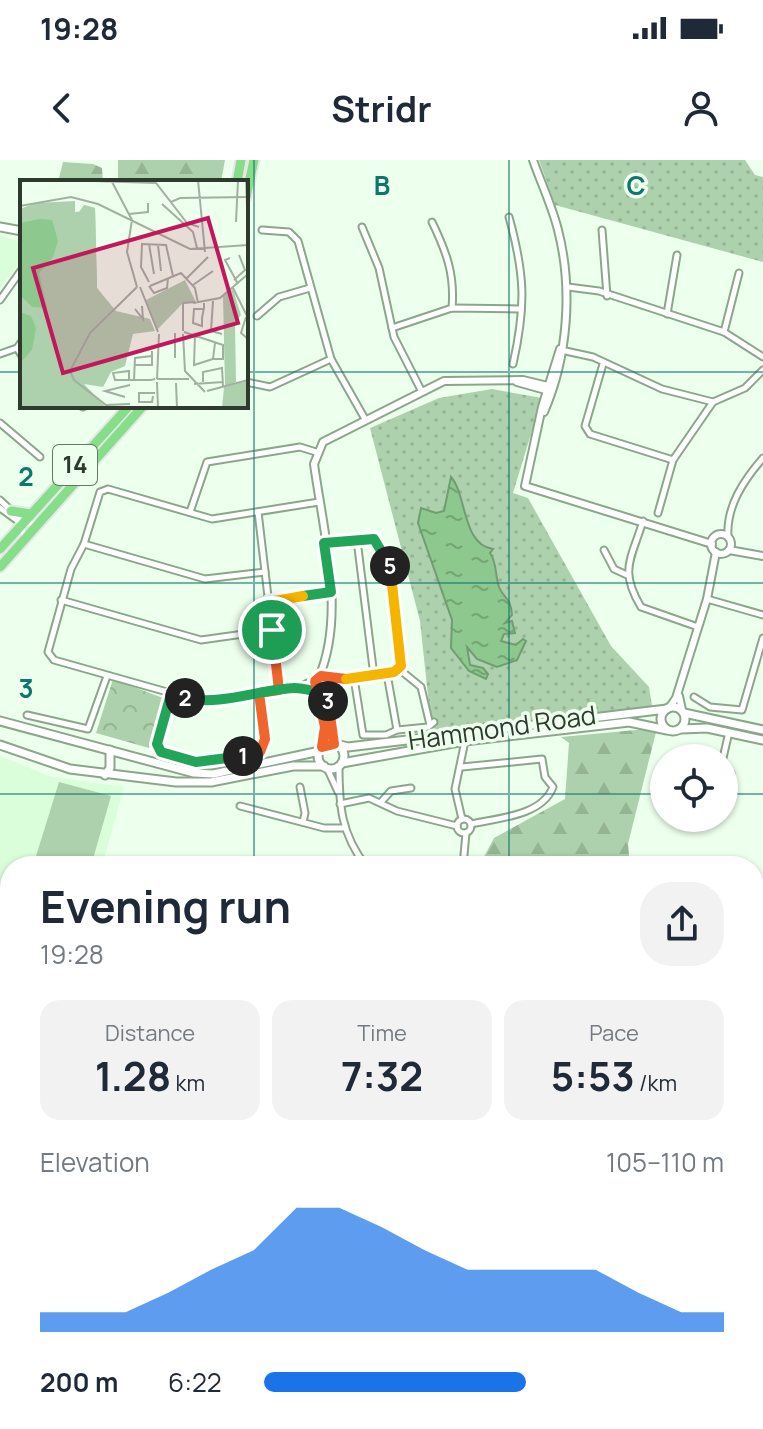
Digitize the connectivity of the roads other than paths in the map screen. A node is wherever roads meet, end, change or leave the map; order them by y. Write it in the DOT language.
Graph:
graph roads {
  1 [pos="241,160"];
  2 [pos="254,160"];
  3 [pos="533,160"];
  4 [pos="237,180"];
  5 [pos="248,188"];
  6 [pos="509,217"];
  7 [pos="432,222"];
  8 [pos="0,227"];
  9 [pos="362,227"];
  10 [pos="262,230"];
  11 [pos="602,230"];
  12 [pos="20,231"];
  13 [pos="677,255"];
  14 [pos="20,272"];
  15 [pos="739,273"];
  16 [pos="568,287"];
  17 [pos="310,288"];
  18 [pos="607,296"];
  19 [pos="0,300"];
  20 [pos="452,308"];
  21 [pos="519,309"];
  22 [pos="667,314"];
  23 [pos="257,316"];
  24 [pos="392,328"];
  25 [pos="724,332"];
  26 [pos="20,344"];
  27 [pos="17,348"];
  28 [pos="560,349"];
  29 [pos="20,353"];
  30 [pos="0,354"];
  31 [pos="763,357"];
  32 [pos="331,359"];
  33 [pos="513,364"];
  34 [pos="603,364"];
  35 [pos="763,370"];
  36 [pos="248,382"];
  37 [pos="549,389"];
  38 [pos="421,390"];
  39 [pos="713,402"];
  40 [pos="127,408"];
  41 [pos="141,408"];
  42 [pos="365,419"];
  43 [pos="0,423"];
  44 [pos="316,452"];
  45 [pos="40,457"];
  46 [pos="763,458"];
  47 [pos="673,460"];
  48 [pos="756,466"];
  49 [pos="763,471"];
  50 [pos="0,500"];
  51 [pos="319,502"];
  52 [pos="0,508"];
  53 [pos="11,511"];
  54 [pos="190,512"];
  55 [pos="258,512"];
  56 [pos="658,513"];
  57 [pos="31,514"];
  58 [pos="643,520"];
  59 [pos="39,523"];
  60 [pos="22,524"];
  61 [pos="727,526"];
  62 [pos="25,539"];
  63 [pos="715,539"];
  64 [pos="729,539"];
  65 [pos="357,540"];
  66 [pos="324,543"];
  67 [pos="84,544"];
  68 [pos="0,549"];
  69 [pos="740,549"];
  70 [pos="604,550"];
  71 [pos="723,552"];
  72 [pos="763,556"];
  73 [pos="0,567"];
  74 [pos="265,572"];
  75 [pos="627,575"];
  76 [pos="331,592"];
  77 [pos="707,599"];
  78 [pos="61,600"];
  79 [pos="269,602"];
  80 [pos="763,615"];
  81 [pos="698,627"];
  82 [pos="272,630"];
  83 [pos="763,638"];
  84 [pos="326,659"];
  85 [pos="399,669"];
  86 [pos="387,674"];
  87 [pos="107,676"];
  88 [pos="374,676"];
  89 [pos="317,678"];
  90 [pos="354,678"];
  91 [pos="330,683"];
  92 [pos="296,687"];
  93 [pos="679,688"];
  94 [pos="279,690"];
  95 [pos="317,690"];
  96 [pos="259,693"];
  97 [pos="171,694"];
  98 [pos="694,697"];
  99 [pos="668,708"];
  100 [pos="683,712"];
  101 [pos="27,715"];
  102 [pos="0,721"];
  103 [pos="681,729"];
  104 [pos="397,730"];
  105 [pos="667,730"];
  106 [pos="763,730"];
  107 [pos="729,732"];
  108 [pos="763,740"];
  109 [pos="465,741"];
  110 [pos="335,744"];
  111 [pos="726,744"];
  112 [pos="0,745"];
  113 [pos="321,749"];
  114 [pos="110,750"];
  115 [pos="340,764"];
  116 [pos="163,767"];
  117 [pos="325,767"];
  118 [pos="462,767"];
  119 [pos="105,775"];
  120 [pos="159,781"];
  121 [pos="300,787"];
  122 [pos="411,788"];
  123 [pos="338,793"];
  124 [pos="381,802"];
  125 [pos="340,804"];
  126 [pos="240,806"];
  127 [pos="462,819"];
  128 [pos="303,822"];
  129 [pos="471,824"];
  130 [pos="457,826"];
  131 [pos="343,828"];
  132 [pos="466,833"];
  133 [pos="359,856"];
  134 [pos="464,856"];
  1 -- 4 [label="highway"];
  2 -- 5 [label="highway"];
  3 -- 16 [label="street"];
  6 -- 21 [label="street"];
  7 -- 20 [label="street"];
  8 -- 12 [label="main road"];
  9 -- 24 [label="street"];
  10 -- 17 [label="street"];
  11 -- 18 [label="street"];
  13 -- 22 [label="street"];
  14 -- 19 [label="street"];
  15 -- 25 [label="street"];
  16 -- 18 [label="street"];
  16 -- 28 [label="street"];
  17 -- 23 [label="street"];
  17 -- 32 [label="street"];
  18 -- 22 [label="street"];
  20 -- 21 [label="street"];
  20 -- 24 [label="street"];
  21 -- 33 [label="street"];
  22 -- 25 [label="street"];
  24 -- 38 [label="street"];
  25 -- 31 [label="street"];
  26 -- 27 [label="street"];
  27 -- 29 [label="street"];
  27 -- 30 [label="street"];
  28 -- 34 [label="street"];
  28 -- 37 [label="street"];
  32 -- 36 [label="street"];
  32 -- 42 [label="street"];
  34 -- 39 [label="street"];
  34 -- 47 [label="street"];
  35 -- 39 [label="street"];
  37 -- 38 [label="street"];
  37 -- 58 [label="street"];
  38 -- 42 [label="street"];
  39 -- 47 [label="street"];
  40 -- 57 [label="highway, 14"];
  41 -- 59 [label="highway, 14"];
  42 -- 44 [label="street"];
  43 -- 45 [label="street"];
  44 -- 51 [label="street"];
  44 -- 54 [label="street"];
  46 -- 48 [label="street"];
  47 -- 56 [label="street"];
  48 -- 49 [label="street"];
  48 -- 61 [label="street"];
  50 -- 53 [label="street"];
  51 -- 55 [label="street"];
  51 -- 66 [label="street"];
  52 -- 60 [label="street"];
  53 -- 57 [label="highway"];
  53 -- 60 [label="street"];
  54 -- 55 [label="street"];
  54 -- 67 [label="street"];
  55 -- 74 [label="street"];
  57 -- 60 [label="highway, 14"];
  58 -- 63 [label="street"];
  58 -- 75 [label="street"];
  59 -- 60 [label="street"];
  59 -- 62 [label="highway, 14"];
  60 -- 62 [label="street"];
  60 -- 68 [label="highway, 14"];
  61 -- 63 [label="street"];
  61 -- 64 [label="street"];
  62 -- 73 [label="highway, 14"];
  63 -- 64 [label="street"];
  63 -- 71 [label="street"];
  64 -- 69 [label="street"];
  64 -- 71 [label="street"];
  65 -- 66 [label="street"];
  65 -- 85 [label="street"];
  65 -- 88 [label="street"];
  66 -- 76 [label="street"];
  67 -- 74 [label="street"];
  67 -- 78 [label="street"];
  69 -- 71 [label="street"];
  69 -- 72 [label="street"];
  70 -- 75 [label="street"];
  71 -- 77 [label="street"];
  74 -- 79 [label="street"];
  75 -- 81 [label="street"];
  76 -- 79 [label="street"];
  76 -- 84 [label="street"];
  77 -- 80 [label="street"];
  77 -- 81 [label="street"];
  78 -- 82 [label="street"];
  78 -- 87 [label="street"];
  79 -- 82 [label="street"];
  81 -- 93 [label="street"];
  82 -- 94 [label="street"];
  83 -- 98 [label="street"];
  84 -- 89 [label="street"];
  84 -- 91 [label="street"];
  85 -- 86 [label="street"];
  85 -- 104 [label="street"];
  86 -- 88 [label="street"];
  86 -- 104 [label="street"];
  87 -- 97 [label="street"];
  87 -- 101 [label="street"];
  88 -- 90 [label="street"];
  89 -- 91 [label="street"];
  89 -- 92 [label="street"];
  89 -- 95 [label="street"];
  90 -- 91 [label="street"];
  90 -- 104 [label="street"];
  91 -- 95 [label="street"];
  91 -- 110 [label="street"];
  92 -- 94 [label="street"];
  92 -- 95 [label="street"];
  93 -- 99 [label="street"];
  93 -- 100 [label="street"];
  94 -- 96 [label="street"];
  95 -- 113 [label="street"];
  96 -- 97 [label="street"];
  96 -- 97 [label="street"];
  99 -- 100 [label="main road"];
  99 -- 105 [label="main road"];
  99 -- 110 [label="main road, Hammond Road"];
  100 -- 103 [label="main road"];
  100 -- 106 [label="main road"];
  102 -- 114 [label="main road"];
  103 -- 105 [label="main road"];
  103 -- 107 [label="main road"];
  105 -- 109 [label="main road, Hammond Road"];
  107 -- 108 [label="main road"];
  107 -- 111 [label="street"];
  109 -- 115 [label="main road, Hammond Road"];
  109 -- 118 [label="street"];
  110 -- 113 [label="main road, Hammond Road"];
  110 -- 115 [label="main road"];
  112 -- 119 [label="main road"];
  113 -- 116 [label="main road"];
  113 -- 117 [label="main road"];
  114 -- 116 [label="main road"];
  114 -- 119 [label="main road"];
  115 -- 117 [label="main road, Hammond Road"];
  115 -- 123 [label="street"];
  116 -- 120 [label="main road"];
  117 -- 120 [label="main road"];
  117 -- 123 [label="street"];
  118 -- 127 [label="street"];
  118 -- 129 [label="street"];
  119 -- 120 [label="main road"];
  121 -- 128 [label="street"];
  122 -- 124 [label="street"];
  123 -- 125 [label="street"];
  124 -- 125 [label="street"];
  124 -- 130 [label="street"];
  125 -- 131 [label="street"];
  126 -- 128 [label="street"];
  127 -- 129 [label="street"];
  127 -- 130 [label="street"];
  128 -- 131 [label="street"];
  129 -- 132 [label="street"];
  130 -- 132 [label="street"];
  131 -- 133 [label="street"];
  132 -- 134 [label="street"];
}
